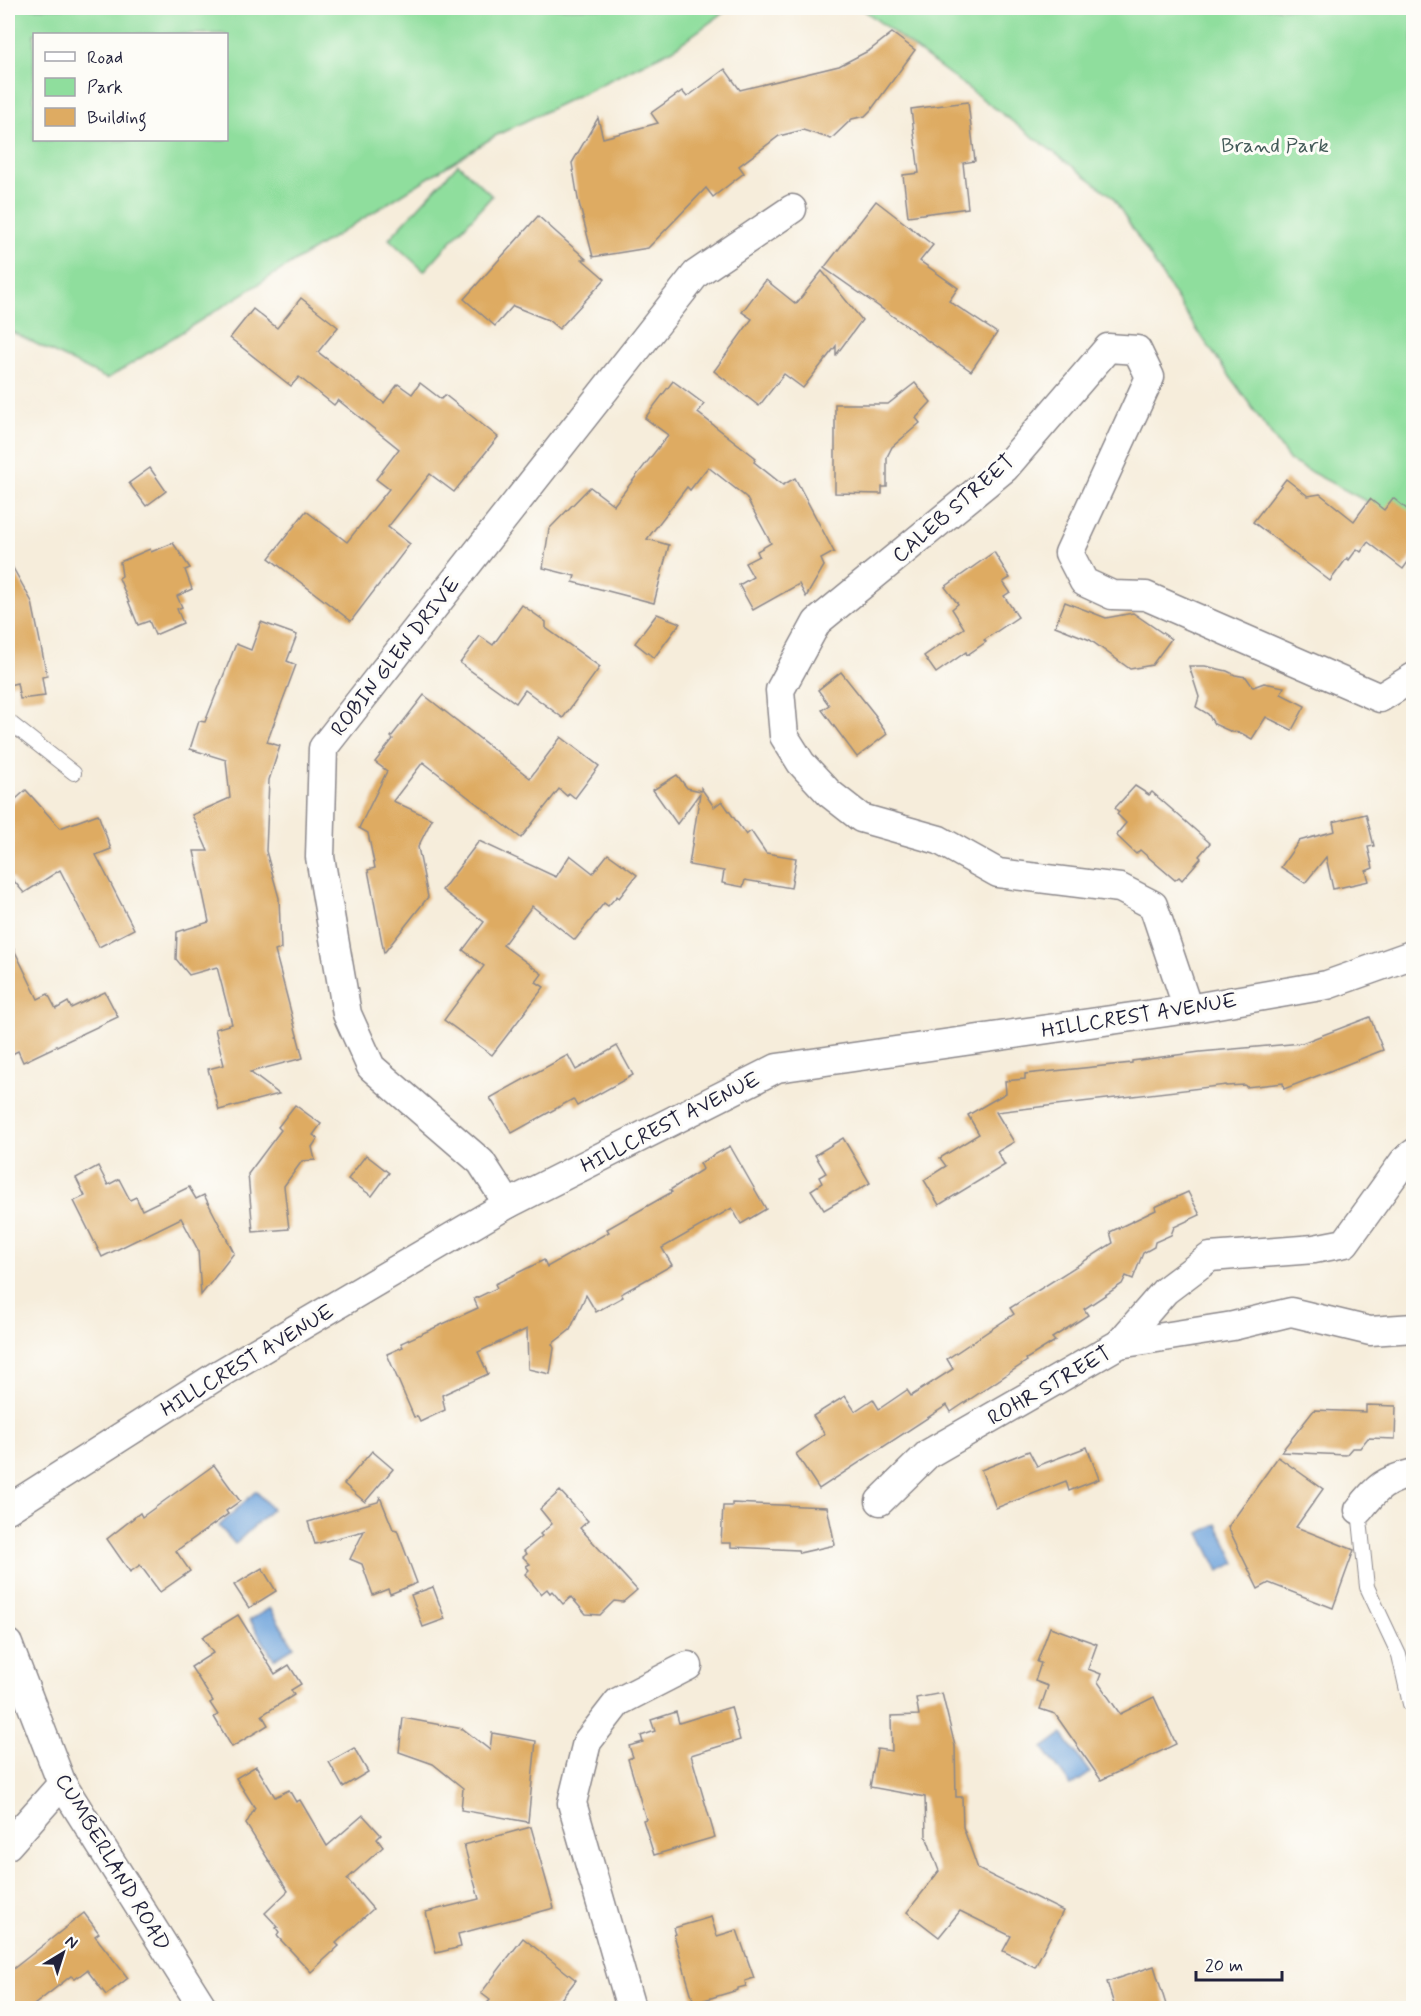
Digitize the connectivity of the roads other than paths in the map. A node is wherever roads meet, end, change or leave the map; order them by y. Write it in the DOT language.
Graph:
graph roads {
  1 [pos="792,209"];
  2 [pos="1413,677"];
  3 [pos="8,721"];
  4 [pos="74,773"];
  5 [pos="1413,954"];
  6 [pos="1188,1009"];
  7 [pos="1413,1153"];
  8 [pos="508,1204"];
  9 [pos="1413,1328"];
  10 [pos="1119,1344"];
  11 [pos="1413,1473"];
  12 [pos="880,1501"];
  13 [pos="8,1509"];
  14 [pos="1359,1510"];
  15 [pos="8,1644"];
  16 [pos="688,1666"];
  17 [pos="1413,1708"];
  18 [pos="62,1784"];
  19 [pos="8,1845"];
  20 [pos="627,2005"];
  21 [pos="203,2008"];
  1 -- 8 [label="street, ROBIN GLEN DRIVE"];
  2 -- 6 [label="street, CALEB STREET"];
  3 -- 4 [label="lane"];
  5 -- 6 [label="street, HILLCREST AVENUE"];
  6 -- 8 [label="street, HILLCREST AVENUE"];
  7 -- 10 [label="street, ROHR STREET"];
  8 -- 13 [label="street, HILLCREST AVENUE"];
  9 -- 10 [label="street"];
  10 -- 12 [label="street, ROHR STREET"];
  11 -- 14 [label="street"];
  14 -- 17 [label="lane"];
  15 -- 18 [label="street, CUMBERLAND ROAD"];
  16 -- 20 [label="street"];
  18 -- 19 [label="street"];
  18 -- 21 [label="street, CUMBERLAND ROAD"];
}
